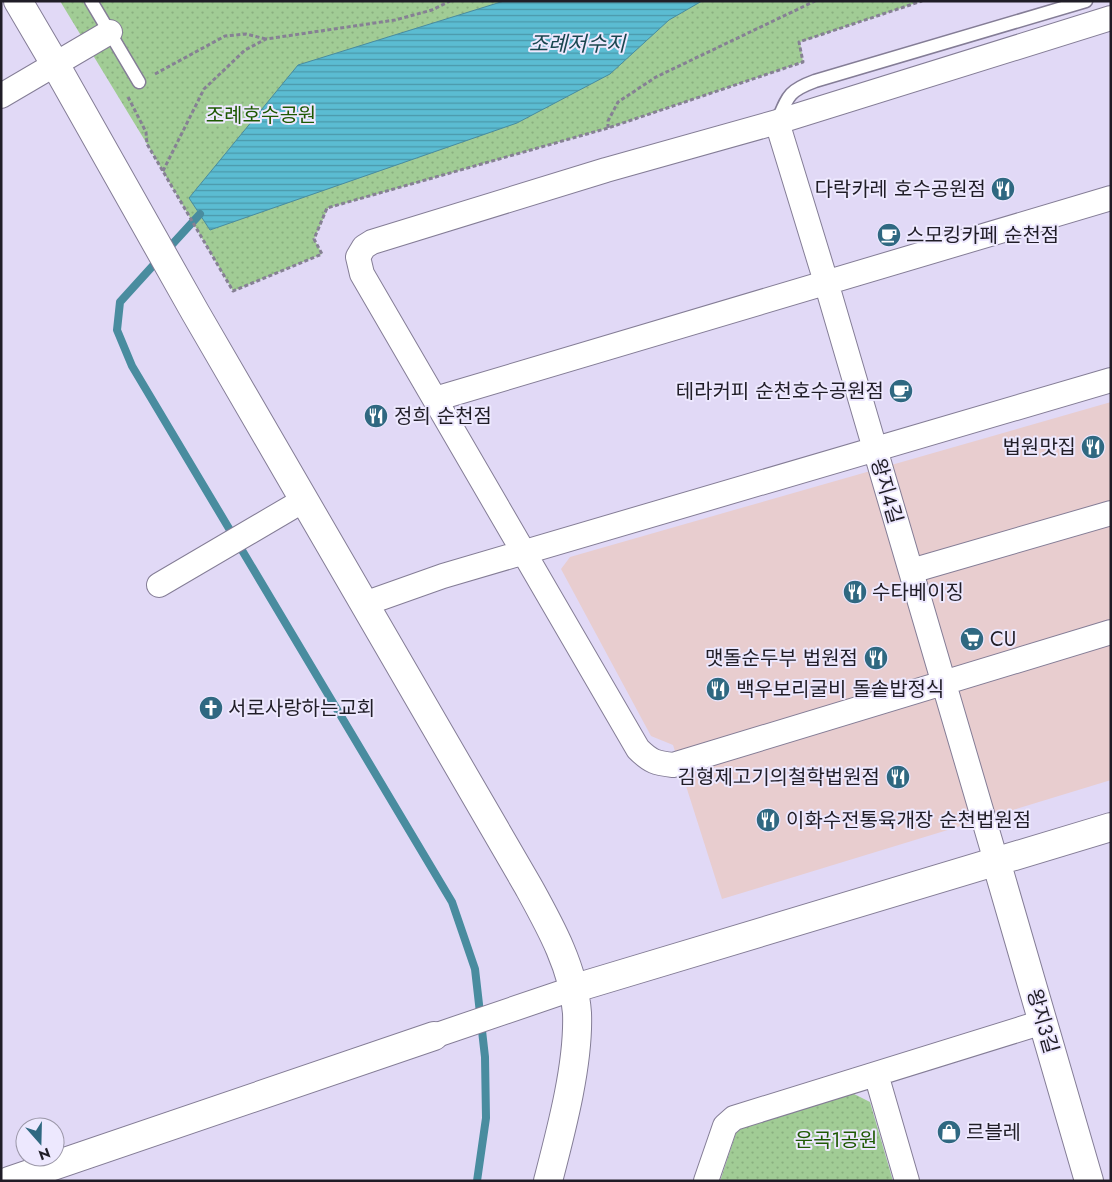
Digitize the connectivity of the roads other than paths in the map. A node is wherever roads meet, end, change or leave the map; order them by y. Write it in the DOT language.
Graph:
graph roads {
  1 [pos="18,1"];
  2 [pos="91,1"];
  3 [pos="1086,1"];
  4 [pos="1111,18"];
  5 [pos="110,32"];
  6 [pos="55,64"];
  7 [pos="139,82"];
  8 [pos="1,96"];
  9 [pos="777,122"];
  10 [pos="1111,198"];
  11 [pos="826,282"];
  12 [pos="1111,380"];
  13 [pos="435,399"];
  14 [pos="875,449"];
  15 [pos="304,500"];
  16 [pos="1111,513"];
  17 [pos="524,553"];
  18 [pos="911,571"];
  19 [pos="160,585"];
  20 [pos="364,604"];
  21 [pos="1111,632"];
  22 [pos="943,682"];
  23 [pos="1111,827"];
  24 [pos="996,862"];
  25 [pos="572,989"];
  26 [pos="1043,1022"];
  27 [pos="434,1036"];
  28 [pos="876,1074"];
  29 [pos="10,1181"];
  30 [pos="548,1181"];
  31 [pos="706,1181"];
  32 [pos="907,1181"];
  33 [pos="1089,1181"];
  1 -- 6 [label="street"];
  2 -- 5 [label="lane"];
  3 -- 9 [label="lane"];
  4 -- 9 [label="street"];
  5 -- 6 [label="street"];
  5 -- 7 [label="lane"];
  6 -- 8 [label="street"];
  6 -- 15 [label="street"];
  9 -- 11 [label="street, 왕지4길"];
  9 -- 13 [label="street"];
  10 -- 11 [label="street"];
  11 -- 13 [label="street"];
  11 -- 14 [label="street, 왕지4길"];
  12 -- 14 [label="street"];
  13 -- 17 [label="street"];
  14 -- 17 [label="street"];
  14 -- 18 [label="street, 왕지4길"];
  15 -- 19 [label="street"];
  15 -- 20 [label="street"];
  16 -- 18 [label="street"];
  17 -- 20 [label="street"];
  17 -- 22 [label="street"];
  18 -- 22 [label="street, 왕지4길"];
  20 -- 25 [label="street"];
  21 -- 22 [label="street"];
  22 -- 24 [label="street, 왕지4길"];
  23 -- 24 [label="street"];
  24 -- 25 [label="street"];
  24 -- 26 [label="street, 왕지3길"];
  25 -- 27 [label="street"];
  25 -- 30 [label="street"];
  26 -- 28 [label="street"];
  26 -- 33 [label="street, 왕지3길"];
  27 -- 29 [label="street"];
  28 -- 31 [label="street"];
  28 -- 32 [label="street"];
}
